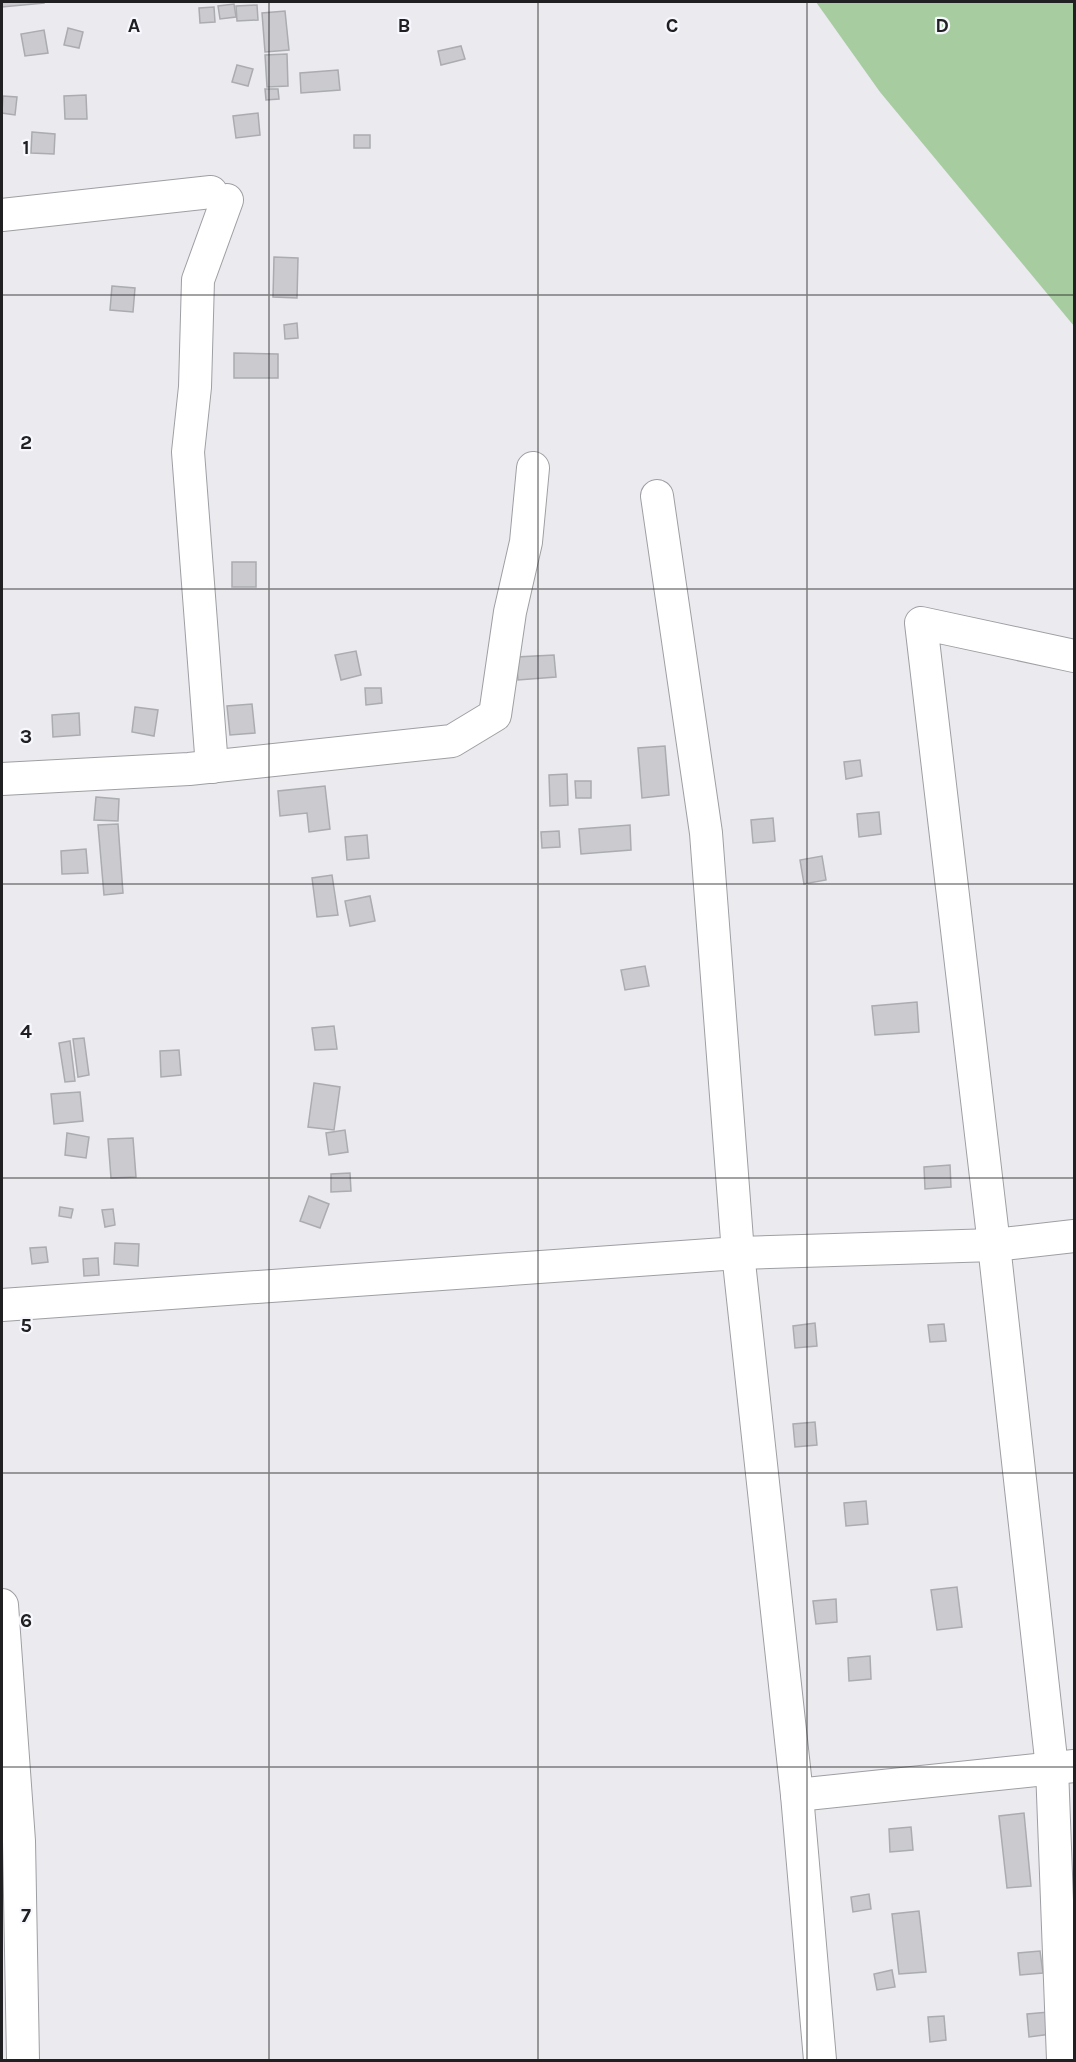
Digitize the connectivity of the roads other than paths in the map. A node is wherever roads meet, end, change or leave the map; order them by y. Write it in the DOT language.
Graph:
graph roads {
  1 [pos="2,214"];
  2 [pos="533,468"];
  3 [pos="657,496"];
  4 [pos="1074,656"];
  5 [pos="212,767"];
  6 [pos="2,778"];
  7 [pos="1074,1236"];
  8 [pos="994,1245"];
  9 [pos="738,1253"];
  10 [pos="2,1305"];
  11 [pos="2,1605"];
  12 [pos="1063,1767"];
  13 [pos="797,1795"];
  14 [pos="23,2061"];
  15 [pos="820,2061"];
  16 [pos="1063,2061"];
  1 -- 5 [label="street"];
  2 -- 5 [label="street"];
  3 -- 9 [label="street"];
  4 -- 8 [label="street"];
  5 -- 6 [label="street"];
  7 -- 8 [label="street"];
  8 -- 9 [label="street"];
  8 -- 12 [label="street"];
  9 -- 10 [label="street"];
  9 -- 13 [label="street"];
  11 -- 14 [label="street"];
  12 -- 13 [label="street"];
  12 -- 16 [label="street"];
  13 -- 15 [label="street"];
}
